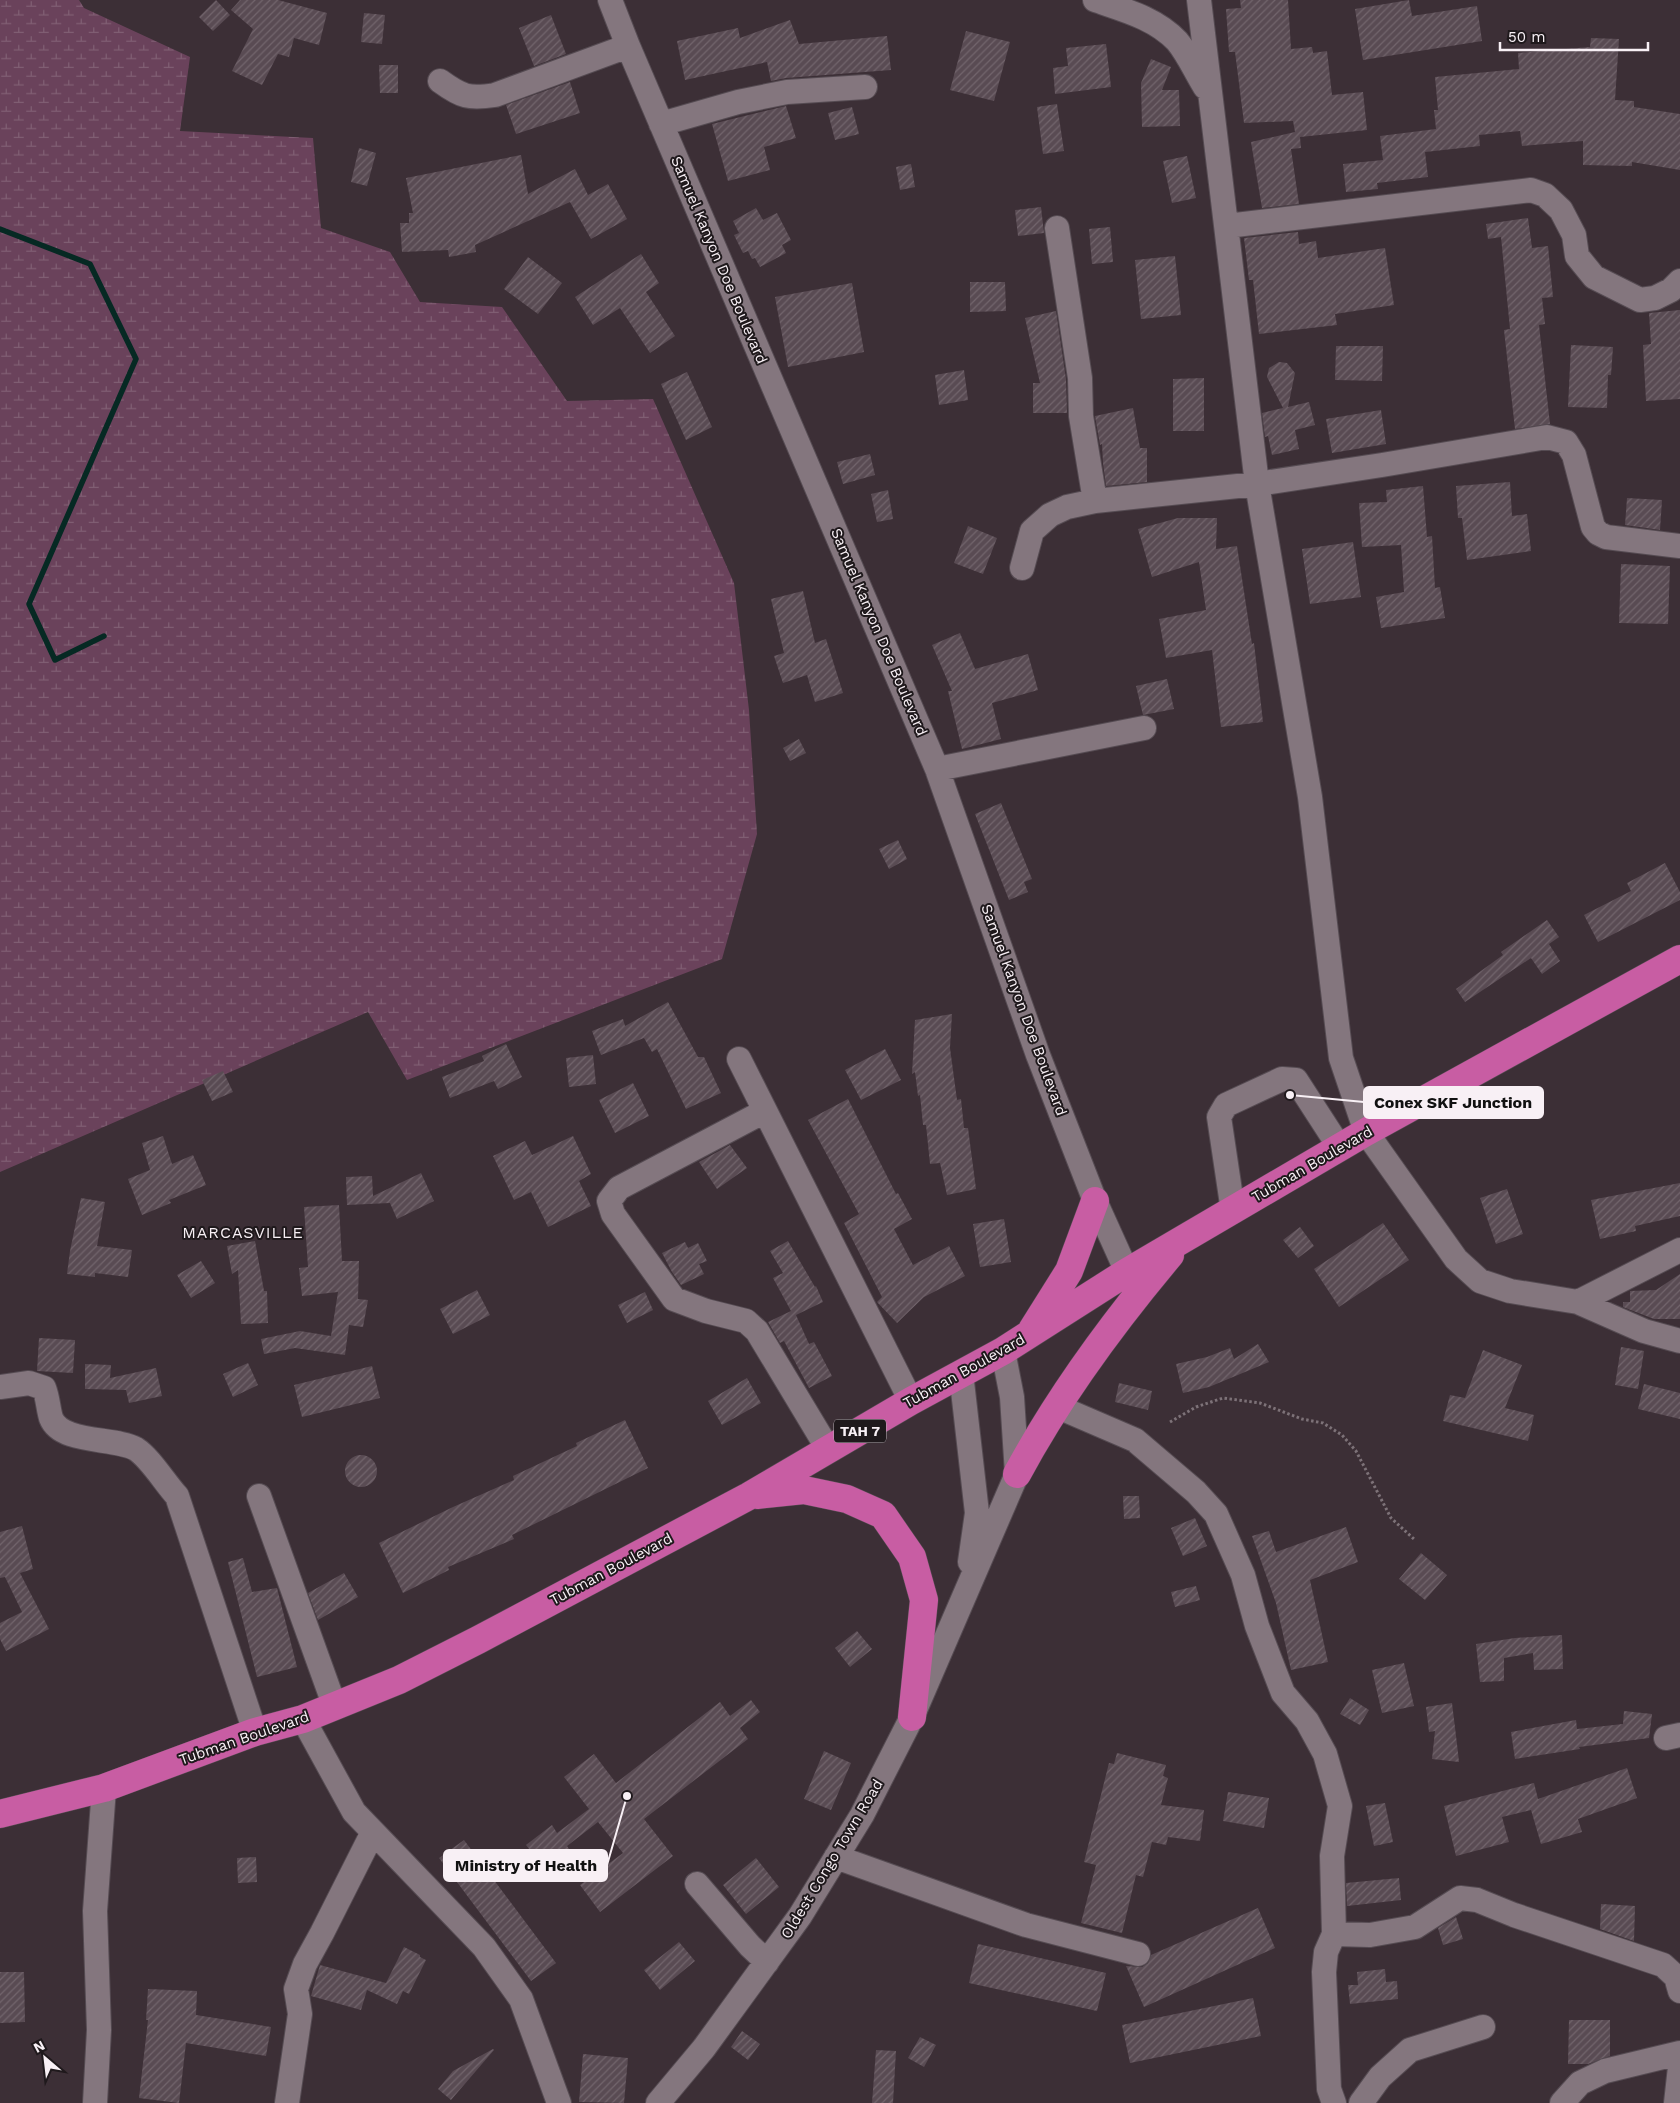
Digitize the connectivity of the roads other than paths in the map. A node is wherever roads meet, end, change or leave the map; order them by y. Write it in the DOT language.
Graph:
graph roads {
  1 [pos="610,0"];
  2 [pos="1095,0"];
  3 [pos="1199,0"];
  4 [pos="628,46"];
  5 [pos="440,81"];
  6 [pos="866,87"];
  7 [pos="1209,95"];
  8 [pos="661,124"];
  9 [pos="1227,226"];
  10 [pos="1057,228"];
  11 [pos="1680,281"];
  12 [pos="1258,484"];
  13 [pos="1095,501"];
  14 [pos="1680,546"];
  15 [pos="1022,568"];
  16 [pos="1144,728"];
  17 [pos="937,769"];
  18 [pos="1680,959"];
  19 [pos="739,1059"];
  20 [pos="765,1110"];
  21 [pos="1366,1132"];
  22 [pos="1340,1148"];
  23 [pos="1095,1201"];
  24 [pos="1233,1211"];
  25 [pos="1181,1242"];
  26 [pos="1680,1250"];
  27 [pos="1127,1272"];
  28 [pos="1578,1302"];
  29 [pos="1029,1335"];
  30 [pos="1680,1340"];
  31 [pos="1002,1351"];
  32 [pos="962,1373"];
  33 [pos="0,1387"];
  34 [pos="911,1400"];
  35 [pos="1056,1406"];
  36 [pos="828,1449"];
  37 [pos="1017,1474"];
  38 [pos="259,1496"];
  39 [pos="748,1496"];
  40 [pos="966,1591"];
  41 [pos="335,1707"];
  42 [pos="912,1717"];
  43 [pos="303,1719"];
  44 [pos="255,1732"];
  45 [pos="104,1788"];
  46 [pos="0,1814"];
  47 [pos="373,1832"];
  48 [pos="836,1857"];
  49 [pos="697,1884"];
  50 [pos="1334,1934"];
  51 [pos="1138,1954"];
  52 [pos="767,1962"];
  53 [pos="1680,1991"];
  54 [pos="1483,2027"];
  55 [pos="1680,2052"];
  56 [pos="1680,2067"];
  57 [pos="95,2103"];
  58 [pos="287,2103"];
  59 [pos="559,2103"];
  60 [pos="658,2103"];
  61 [pos="1334,2103"];
  62 [pos="1362,2103"];
  63 [pos="1562,2103"];
  64 [pos="1676,2103"];
  1 -- 4 [label="street, Samuel Kanyon Doe Boulevard"];
  2 -- 7 [label="street"];
  3 -- 7 [label="street"];
  4 -- 5 [label="street"];
  4 -- 8 [label="street, Samuel Kanyon Doe Boulevard"];
  6 -- 8 [label="street"];
  7 -- 9 [label="street"];
  8 -- 17 [label="street, Samuel Kanyon Doe Boulevard"];
  9 -- 11 [label="street"];
  9 -- 12 [label="street"];
  10 -- 13 [label="street"];
  12 -- 13 [label="street"];
  12 -- 14 [label="street"];
  12 -- 21 [label="street"];
  13 -- 15 [label="street"];
  16 -- 17 [label="street"];
  17 -- 23 [label="street, Samuel Kanyon Doe Boulevard"];
  18 -- 21 [label="highway, Tubman Boulevard / TAH 7"];
  19 -- 20 [label="street"];
  20 -- 34 [label="street"];
  20 -- 36 [label="street"];
  21 -- 22 [label="highway, Tubman Boulevard / TAH 7"];
  21 -- 28 [label="street"];
  22 -- 24 [label="highway, Tubman Boulevard / TAH 7"];
  22 -- 24 [label="street"];
  23 -- 27 [label="street, Samuel Kanyon Doe Boulevard"];
  23 -- 29 [label="highway"];
  24 -- 25 [label="highway, Tubman Boulevard / TAH 7"];
  25 -- 27 [label="highway, Tubman Boulevard / TAH 7"];
  25 -- 35 [label="highway"];
  26 -- 28 [label="street"];
  27 -- 29 [label="highway, Tubman Boulevard / TAH 7"];
  28 -- 30 [label="street"];
  29 -- 31 [label="highway, Tubman Boulevard / TAH 7"];
  31 -- 32 [label="highway, Tubman Boulevard / TAH 7"];
  31 -- 37 [label="street"];
  32 -- 34 [label="highway, Tubman Boulevard / TAH 7"];
  32 -- 40 [label="street"];
  33 -- 44 [label="street"];
  34 -- 36 [label="highway, Tubman Boulevard / TAH 7"];
  35 -- 37 [label="highway"];
  35 -- 50 [label="street"];
  36 -- 39 [label="highway, Tubman Boulevard / TAH 7"];
  37 -- 40 [label="street"];
  38 -- 41 [label="street"];
  39 -- 41 [label="highway, Tubman Boulevard / TAH 7"];
  39 -- 42 [label="highway"];
  40 -- 42 [label="street, Oldest Congo Town Road"];
  41 -- 43 [label="highway, Tubman Boulevard / TAH 7"];
  42 -- 48 [label="street, Oldest Congo Town Road"];
  43 -- 44 [label="highway, Tubman Boulevard / TAH 7"];
  43 -- 47 [label="street"];
  44 -- 45 [label="highway, Tubman Boulevard / TAH 7"];
  45 -- 46 [label="highway, Tubman Boulevard / TAH 7"];
  45 -- 57 [label="street"];
  47 -- 58 [label="street"];
  47 -- 59 [label="street"];
  48 -- 51 [label="street"];
  48 -- 52 [label="street, Oldest Congo Town Road"];
  49 -- 52 [label="street"];
  50 -- 53 [label="street"];
  50 -- 61 [label="street"];
  52 -- 60 [label="street, Oldest Congo Town Road"];
  54 -- 62 [label="street"];
  55 -- 63 [label="street"];
  56 -- 64 [label="street"];
}
